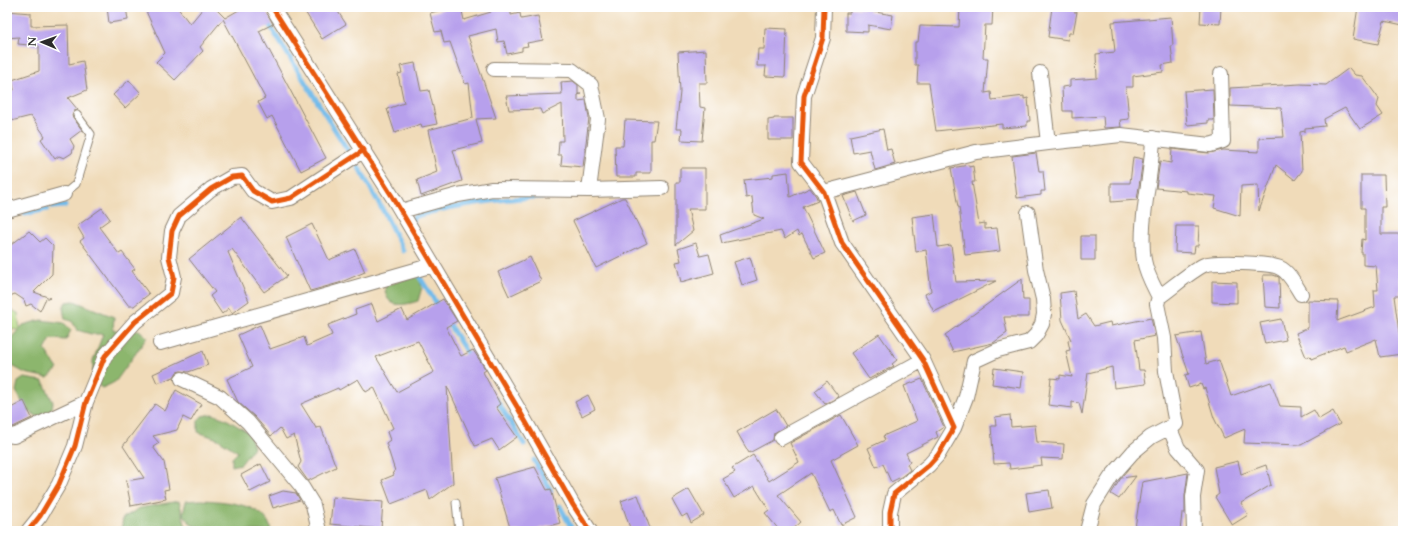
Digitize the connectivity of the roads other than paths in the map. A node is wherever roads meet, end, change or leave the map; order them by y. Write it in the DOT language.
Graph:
graph roads {
  1 [pos="272,7"];
  2 [pos="824,7"];
  3 [pos="494,69"];
  4 [pos="1040,73"];
  5 [pos="1221,74"];
  6 [pos="77,115"];
  7 [pos="1154,138"];
  8 [pos="1048,143"];
  9 [pos="364,150"];
  10 [pos="662,188"];
  11 [pos="590,190"];
  12 [pos="824,192"];
  13 [pos="64,194"];
  14 [pos="7,210"];
  15 [pos="401,211"];
  16 [pos="1028,213"];
  17 [pos="433,265"];
  18 [pos="1301,294"];
  19 [pos="1159,297"];
  20 [pos="160,343"];
  21 [pos="923,360"];
  22 [pos="182,379"];
  23 [pos="86,402"];
  24 [pos="1176,424"];
  25 [pos="954,428"];
  26 [pos="7,435"];
  27 [pos="781,438"];
  28 [pos="456,503"];
  29 [pos="28,531"];
  30 [pos="320,531"];
  31 [pos="459,531"];
  32 [pos="590,531"];
  33 [pos="890,531"];
  34 [pos="1087,531"];
  35 [pos="1194,531"];
  1 -- 9 [label="street"];
  2 -- 12 [label="street"];
  3 -- 11 [label="street"];
  4 -- 8 [label="street"];
  5 -- 7 [label="street"];
  6 -- 13 [label="lane"];
  7 -- 8 [label="street"];
  7 -- 19 [label="street"];
  8 -- 12 [label="street"];
  9 -- 15 [label="street"];
  9 -- 23 [label="street"];
  10 -- 11 [label="street"];
  11 -- 15 [label="street"];
  12 -- 21 [label="street"];
  13 -- 14 [label="street"];
  15 -- 17 [label="street"];
  16 -- 25 [label="street"];
  17 -- 20 [label="street"];
  17 -- 32 [label="street"];
  18 -- 19 [label="street"];
  19 -- 24 [label="street"];
  21 -- 25 [label="street"];
  21 -- 27 [label="street"];
  22 -- 30 [label="street"];
  23 -- 26 [label="street"];
  23 -- 29 [label="street"];
  24 -- 34 [label="street"];
  24 -- 35 [label="street"];
  25 -- 33 [label="street"];
  28 -- 31 [label="lane"];
}
